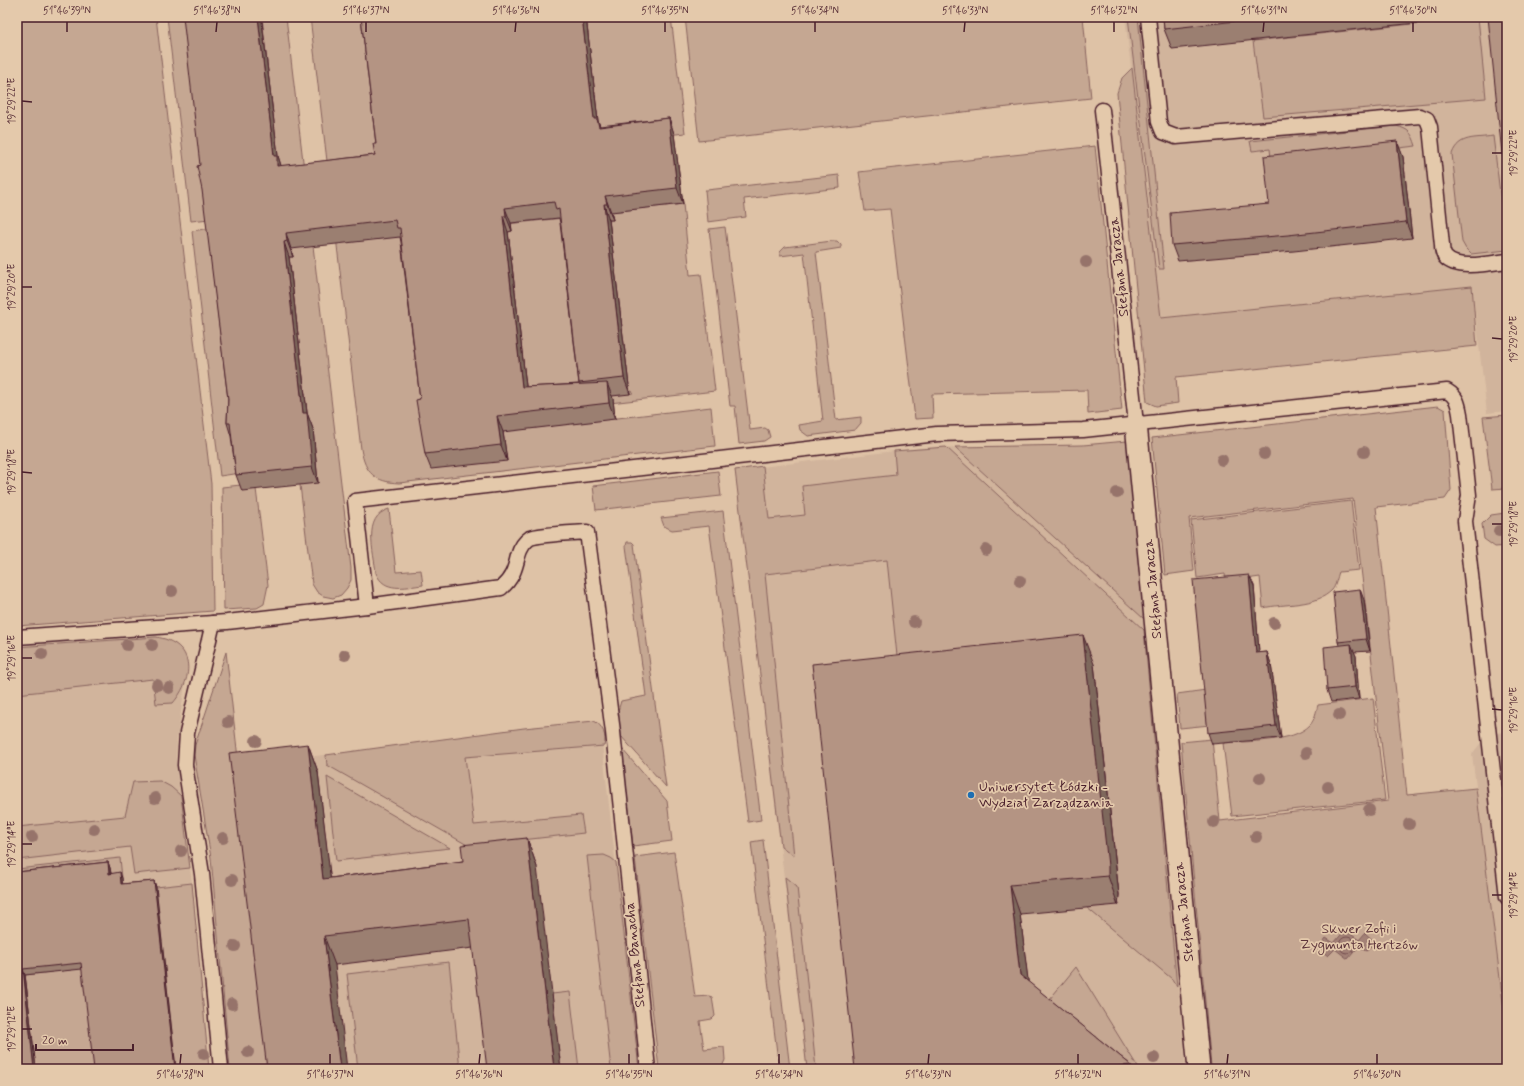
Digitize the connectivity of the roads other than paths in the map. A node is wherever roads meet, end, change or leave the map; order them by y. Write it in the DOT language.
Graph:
graph roads {
  1 [pos="1148,17"];
  2 [pos="1102,110"];
  3 [pos="1507,262"];
  4 [pos="1136,424"];
  5 [pos="367,606"];
  6 [pos="213,622"];
  7 [pos="17,636"];
  8 [pos="1507,897"];
  9 [pos="220,1069"];
  10 [pos="648,1069"];
  11 [pos="1199,1069"];
  1 -- 3 [label="lane"];
  2 -- 4 [label="lane, Stefana Jaracza"];
  4 -- 5 [label="lane"];
  4 -- 8 [label="lane"];
  4 -- 11 [label="street, Stefana Jaracza"];
  5 -- 6 [label="lane"];
  5 -- 10 [label="lane, Stefana Banacha"];
  6 -- 7 [label="lane"];
  6 -- 9 [label="lane"];
}
